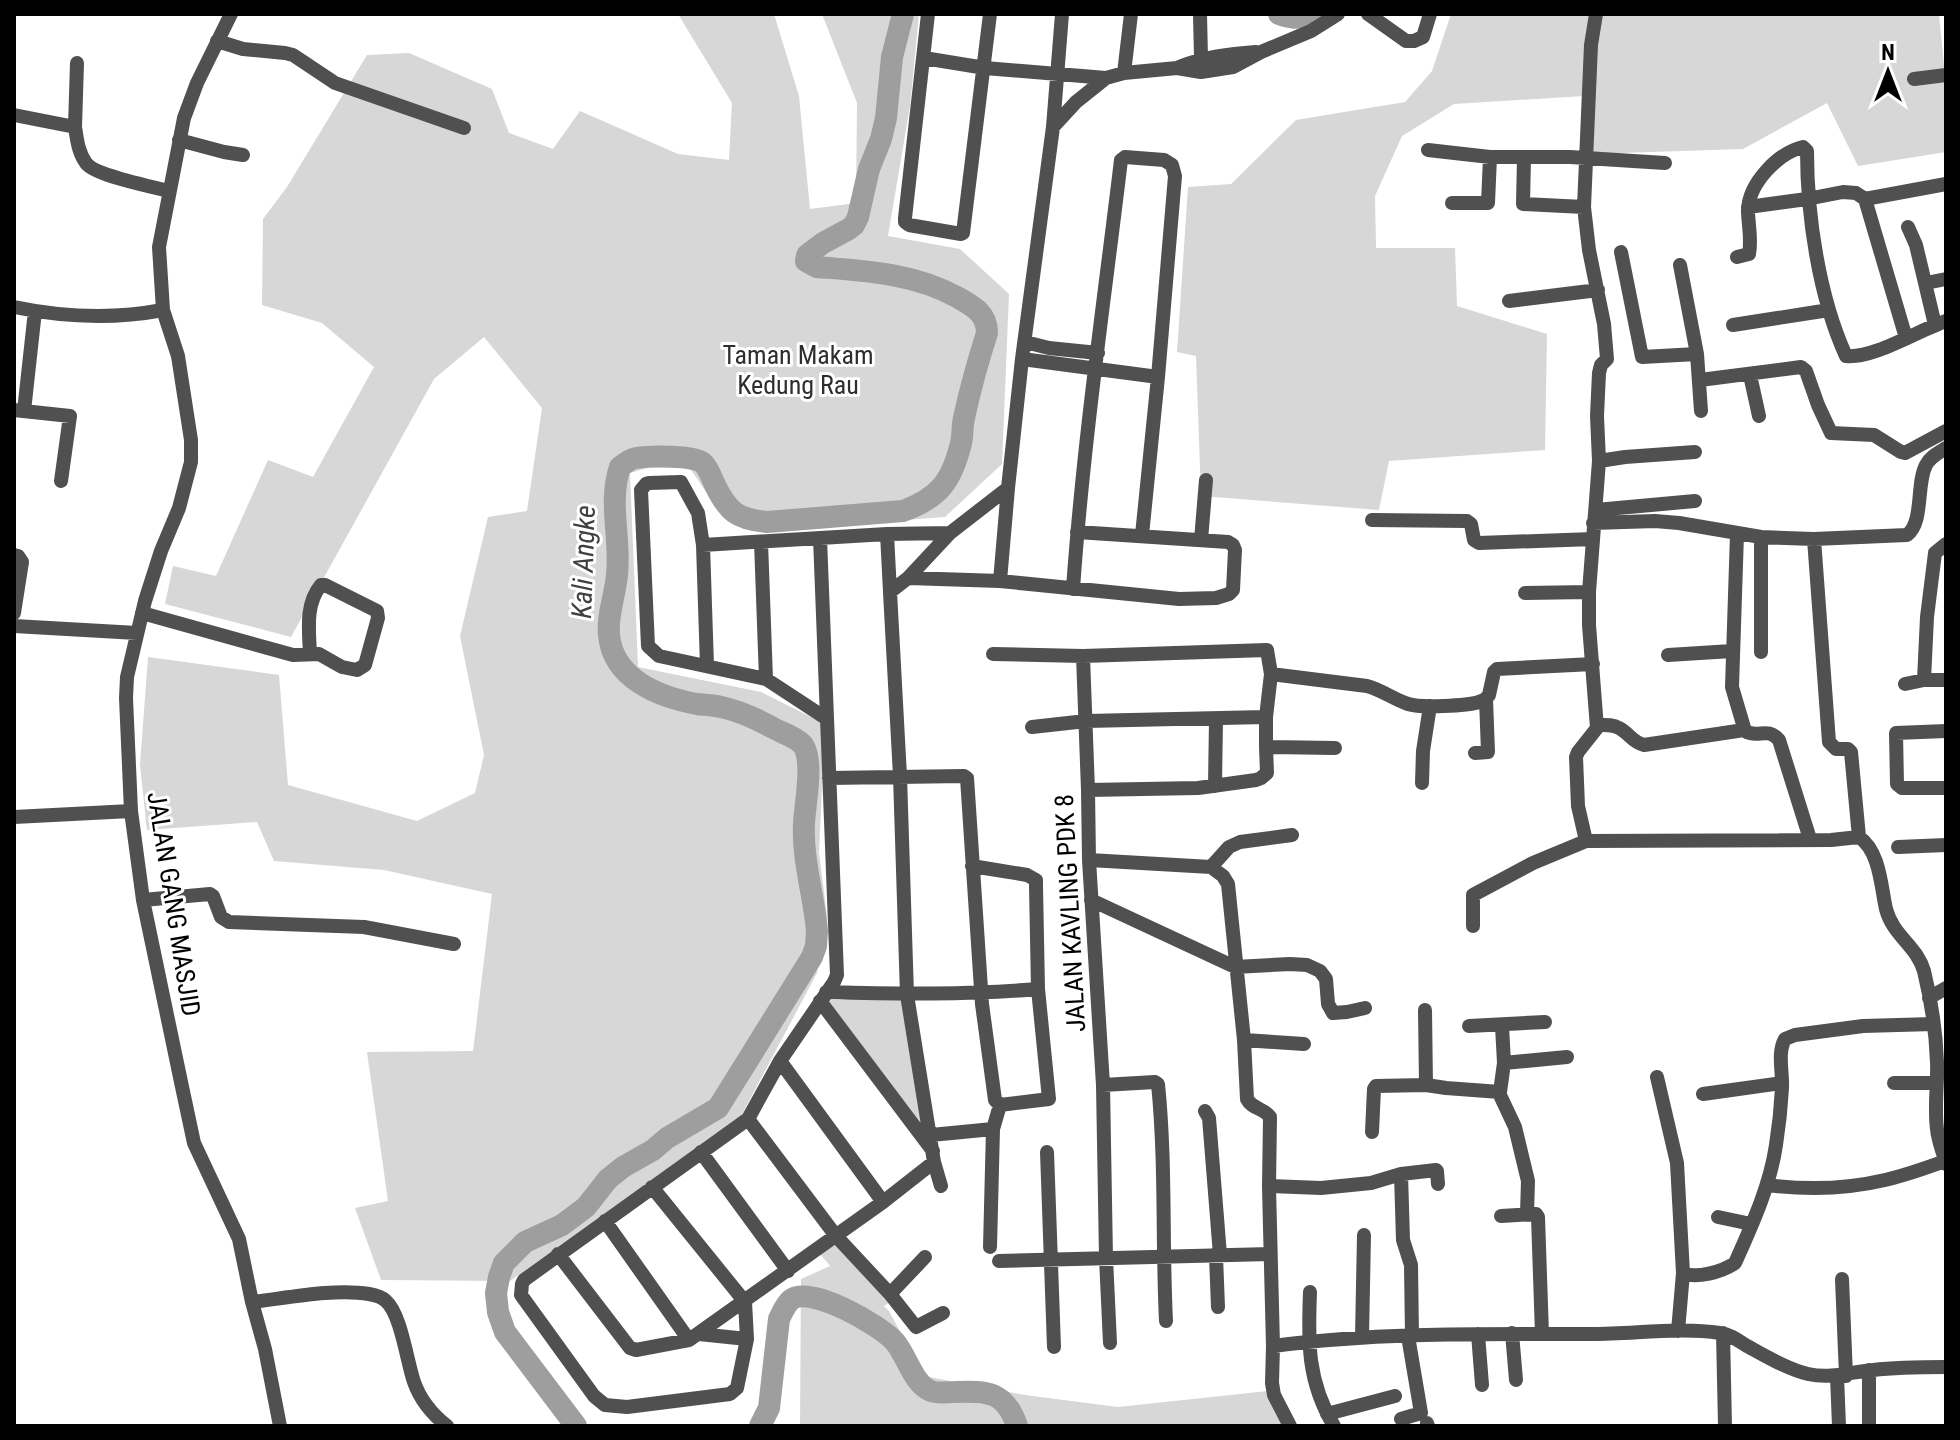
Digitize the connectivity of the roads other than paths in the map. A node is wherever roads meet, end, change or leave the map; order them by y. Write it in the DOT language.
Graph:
graph roads {
  1 [pos="231,14"];
  2 [pos="928,14"];
  3 [pos="990,14"];
  4 [pos="1062,14"];
  5 [pos="1131,14"];
  6 [pos="1200,14"];
  7 [pos="1338,14"];
  8 [pos="1368,14"];
  9 [pos="1430,14"];
  10 [pos="1596,14"];
  11 [pos="217,41"];
  12 [pos="1261,52"];
  13 [pos="924,58"];
  14 [pos="1201,58"];
  15 [pos="77,63"];
  16 [pos="985,68"];
  17 [pos="1177,68"];
  18 [pos="1124,73"];
  19 [pos="1057,74"];
  20 [pos="1946,75"];
  21 [pos="1106,78"];
  22 [pos="1914,79"];
  23 [pos="14,115"];
  24 [pos="75,127"];
  25 [pos="1053,127"];
  26 [pos="464,128"];
  27 [pos="179,140"];
  28 [pos="1428,150"];
  29 [pos="243,155"];
  30 [pos="1490,157"];
  31 [pos="1524,158"];
  32 [pos="1586,158"];
  33 [pos="1665,163"];
  34 [pos="1946,184"];
  35 [pos="169,191"];
  36 [pos="1807,199"];
  37 [pos="1865,199"];
  38 [pos="1452,203"];
  39 [pos="1584,207"];
  40 [pos="1748,207"];
  41 [pos="1908,227"];
  42 [pos="1621,252"];
  43 [pos="1737,257"];
  44 [pos="1680,265"];
  45 [pos="1946,279"];
  46 [pos="1926,283"];
  47 [pos="1598,290"];
  48 [pos="1509,301"];
  49 [pos="14,307"];
  50 [pos="163,310"];
  51 [pos="1829,310"];
  52 [pos="35,311"];
  53 [pos="1941,323"];
  54 [pos="1733,325"];
  55 [pos="1906,338"];
  56 [pos="1025,342"];
  57 [pos="1697,354"];
  58 [pos="1022,359"];
  59 [pos="1097,361"];
  60 [pos="1750,375"];
  61 [pos="1158,377"];
  62 [pos="1700,380"];
  63 [pos="19,410"];
  64 [pos="1701,411"];
  65 [pos="1759,416"];
  66 [pos="1946,431"];
  67 [pos="1946,448"];
  68 [pos="1695,452"];
  69 [pos="1599,461"];
  70 [pos="1206,480"];
  71 [pos="61,481"];
  72 [pos="1008,488"];
  73 [pos="1695,501"];
  74 [pos="1595,516"];
  75 [pos="1372,520"];
  76 [pos="1077,532"];
  77 [pos="950,533"];
  78 [pos="887,534"];
  79 [pos="1737,534"];
  80 [pos="1142,535"];
  81 [pos="1761,537"];
  82 [pos="820,538"];
  83 [pos="1593,539"];
  84 [pos="1814,539"];
  85 [pos="1201,540"];
  86 [pos="761,542"];
  87 [pos="1946,544"];
  88 [pos="703,545"];
  89 [pos="14,555"];
  90 [pos="908,578"];
  91 [pos="1000,581"];
  92 [pos="1073,589"];
  93 [pos="890,592"];
  94 [pos="1589,592"];
  95 [pos="1525,593"];
  96 [pos="14,613"];
  97 [pos="142,613"];
  98 [pos="14,626"];
  99 [pos="137,633"];
  100 [pos="1732,651"];
  101 [pos="1761,652"];
  102 [pos="310,654"];
  103 [pos="993,654"];
  104 [pos="1668,655"];
  105 [pos="1083,656"];
  106 [pos="1593,664"];
  107 [pos="707,666"];
  108 [pos="1271,674"];
  109 [pos="766,679"];
  110 [pos="1924,680"];
  111 [pos="1946,680"];
  112 [pos="1905,684"];
  113 [pos="1486,699"];
  114 [pos="1430,706"];
  115 [pos="1266,717"];
  116 [pos="827,719"];
  117 [pos="1216,719"];
  118 [pos="1086,721"];
  119 [pos="1597,725"];
  120 [pos="1032,727"];
  121 [pos="1744,730"];
  122 [pos="1946,731"];
  123 [pos="1266,747"];
  124 [pos="1335,748"];
  125 [pos="1475,753"];
  126 [pos="900,776"];
  127 [pos="829,778"];
  128 [pos="1422,783"];
  129 [pos="1215,786"];
  130 [pos="1946,788"];
  131 [pos="1088,790"];
  132 [pos="131,811"];
  133 [pos="14,817"];
  134 [pos="1292,835"];
  135 [pos="1859,837"];
  136 [pos="1810,839"];
  137 [pos="1586,841"];
  138 [pos="1946,845"];
  139 [pos="1898,847"];
  140 [pos="1089,860"];
  141 [pos="972,866"];
  142 [pos="1211,867"];
  143 [pos="143,900"];
  144 [pos="1091,900"];
  145 [pos="364,912"];
  146 [pos="1473,926"];
  147 [pos="364,927"];
  148 [pos="454,944"];
  149 [pos="1235,967"];
  150 [pos="1946,988"];
  151 [pos="1038,989"];
  152 [pos="981,993"];
  153 [pos="907,995"];
  154 [pos="823,997"];
  155 [pos="1929,998"];
  156 [pos="1365,1008"];
  157 [pos="1425,1010"];
  158 [pos="1545,1022"];
  159 [pos="1933,1024"];
  160 [pos="1469,1026"];
  161 [pos="1502,1026"];
  162 [pos="1244,1040"];
  163 [pos="1304,1044"];
  164 [pos="1567,1057"];
  165 [pos="780,1061"];
  166 [pos="1504,1063"];
  167 [pos="1657,1077"];
  168 [pos="1782,1083"];
  169 [pos="1894,1083"];
  170 [pos="1936,1083"];
  171 [pos="1103,1085"];
  172 [pos="1426,1085"];
  173 [pos="1499,1093"];
  174 [pos="1703,1094"];
  175 [pos="1000,1105"];
  176 [pos="1205,1111"];
  177 [pos="748,1119"];
  178 [pos="993,1129"];
  179 [pos="1372,1132"];
  180 [pos="931,1135"];
  181 [pos="701,1152"];
  182 [pos="1047,1152"];
  183 [pos="933,1157"];
  184 [pos="1946,1163"];
  185 [pos="1401,1174"];
  186 [pos="1438,1184"];
  187 [pos="1767,1185"];
  188 [pos="941,1186"];
  189 [pos="1269,1186"];
  190 [pos="652,1187"];
  191 [pos="883,1202"];
  192 [pos="1527,1213"];
  193 [pos="1501,1216"];
  194 [pos="1718,1217"];
  195 [pos="605,1221"];
  196 [pos="1751,1224"];
  197 [pos="1364,1235"];
  198 [pos="836,1236"];
  199 [pos="990,1247"];
  200 [pos="558,1254"];
  201 [pos="1270,1254"];
  202 [pos="1218,1256"];
  203 [pos="925,1257"];
  204 [pos="1163,1257"];
  205 [pos="1106,1258"];
  206 [pos="999,1261"];
  207 [pos="1052,1261"];
  208 [pos="788,1271"];
  209 [pos="1683,1273"];
  210 [pos="1842,1279"];
  211 [pos="1310,1292"];
  212 [pos="890,1294"];
  213 [pos="252,1302"];
  214 [pos="745,1302"];
  215 [pos="1218,1307"];
  216 [pos="943,1313"];
  217 [pos="1166,1321"];
  218 [pos="1678,1331"];
  219 [pos="1512,1333"];
  220 [pos="1723,1333"];
  221 [pos="1478,1334"];
  222 [pos="1542,1334"];
  223 [pos="1410,1336"];
  224 [pos="694,1337"];
  225 [pos="1362,1337"];
  226 [pos="747,1339"];
  227 [pos="1309,1341"];
  228 [pos="1110,1343"];
  229 [pos="1273,1346"];
  230 [pos="1054,1347"];
  231 [pos="1946,1367"];
  232 [pos="1869,1370"];
  233 [pos="1841,1376"];
  234 [pos="1516,1380"];
  235 [pos="1482,1385"];
  236 [pos="1395,1396"];
  237 [pos="1401,1419"];
  238 [pos="1331,1420"];
  239 [pos="280,1426"];
  240 [pos="447,1426"];
  241 [pos="1290,1426"];
  242 [pos="1725,1426"];
  243 [pos="1839,1426"];
  244 [pos="1869,1426"];
  1 -- 11 [label="street, JALAN GANG MASJID"];
  2 -- 13 [label="street"];
  3 -- 16 [label="street"];
  4 -- 19 [label="street"];
  5 -- 18 [label="street"];
  6 -- 14 [label="street"];
  7 -- 12 [label="street"];
  8 -- 9 [label="street"];
  10 -- 32 [label="street"];
  11 -- 26 [label="street"];
  11 -- 27 [label="street, JALAN GANG MASJID"];
  12 -- 14 [label="street"];
  12 -- 17 [label="street"];
  13 -- 16 [label="street"];
  13 -- 16 [label="street"];
  14 -- 17 [label="street"];
  15 -- 24 [label="street"];
  16 -- 19 [label="street"];
  17 -- 18 [label="street"];
  18 -- 21 [label="street"];
  19 -- 21 [label="street"];
  19 -- 25 [label="street"];
  20 -- 22 [label="street"];
  21 -- 25 [label="street"];
  23 -- 24 [label="street"];
  24 -- 35 [label="street"];
  25 -- 56 [label="street"];
  27 -- 29 [label="street"];
  27 -- 35 [label="street, JALAN GANG MASJID"];
  28 -- 30 [label="street"];
  30 -- 31 [label="street"];
  30 -- 38 [label="street"];
  31 -- 32 [label="street"];
  31 -- 39 [label="street"];
  32 -- 33 [label="street"];
  32 -- 39 [label="street"];
  34 -- 37 [label="street"];
  35 -- 50 [label="street, JALAN GANG MASJID"];
  36 -- 37 [label="street"];
  36 -- 40 [label="street"];
  36 -- 40 [label="street"];
  36 -- 51 [label="street"];
  37 -- 55 [label="street"];
  39 -- 47 [label="street"];
  40 -- 43 [label="street"];
  41 -- 46 [label="street"];
  42 -- 57 [label="street"];
  44 -- 57 [label="street"];
  45 -- 46 [label="street"];
  46 -- 53 [label="street"];
  47 -- 48 [label="street"];
  47 -- 69 [label="street"];
  49 -- 52 [label="street"];
  50 -- 52 [label="street"];
  50 -- 97 [label="street, JALAN GANG MASJID"];
  51 -- 54 [label="street"];
  51 -- 55 [label="street"];
  52 -- 63 [label="street"];
  53 -- 55 [label="street"];
  56 -- 58 [label="street"];
  56 -- 59 [label="street"];
  57 -- 62 [label="street"];
  58 -- 59 [label="street"];
  58 -- 72 [label="street"];
  59 -- 61 [label="street"];
  59 -- 61 [label="street"];
  59 -- 76 [label="street"];
  60 -- 62 [label="street"];
  60 -- 65 [label="street"];
  60 -- 66 [label="street"];
  61 -- 80 [label="street"];
  62 -- 64 [label="street"];
  63 -- 71 [label="street"];
  67 -- 84 [label="street"];
  68 -- 69 [label="street"];
  69 -- 74 [label="street"];
  70 -- 85 [label="street"];
  72 -- 77 [label="street"];
  72 -- 91 [label="street"];
  73 -- 74 [label="street"];
  74 -- 79 [label="street"];
  74 -- 83 [label="street"];
  75 -- 83 [label="street"];
  76 -- 80 [label="street"];
  76 -- 92 [label="street"];
  77 -- 78 [label="street"];
  77 -- 90 [label="street"];
  78 -- 82 [label="street"];
  78 -- 93 [label="street"];
  79 -- 81 [label="street"];
  79 -- 100 [label="street"];
  80 -- 85 [label="street"];
  81 -- 84 [label="street"];
  81 -- 101 [label="street"];
  82 -- 86 [label="street"];
  82 -- 116 [label="street"];
  83 -- 94 [label="street"];
  84 -- 135 [label="street"];
  85 -- 92 [label="street"];
  86 -- 88 [label="street"];
  86 -- 109 [label="street"];
  87 -- 110 [label="street"];
  88 -- 107 [label="street"];
  88 -- 107 [label="street"];
  89 -- 96 [label="street"];
  90 -- 91 [label="street"];
  90 -- 93 [label="street"];
  91 -- 92 [label="street"];
  93 -- 126 [label="street"];
  94 -- 95 [label="street"];
  94 -- 106 [label="street"];
  97 -- 99 [label="street, JALAN GANG MASJID"];
  97 -- 102 [label="street"];
  98 -- 99 [label="street"];
  99 -- 132 [label="street, JALAN GANG MASJID"];
  100 -- 104 [label="street"];
  100 -- 121 [label="street"];
  102 -- 102 [label="street"];
  103 -- 105 [label="street"];
  105 -- 108 [label="street"];
  105 -- 118 [label="street, JALAN KAVLING PDK 8"];
  106 -- 113 [label="street"];
  106 -- 119 [label="street"];
  107 -- 109 [label="street"];
  108 -- 114 [label="street"];
  108 -- 115 [label="street"];
  109 -- 116 [label="street"];
  110 -- 111 [label="street"];
  110 -- 112 [label="street"];
  113 -- 114 [label="street"];
  113 -- 125 [label="street"];
  114 -- 128 [label="street"];
  115 -- 117 [label="street"];
  115 -- 123 [label="street"];
  116 -- 127 [label="street"];
  117 -- 118 [label="street"];
  117 -- 129 [label="street"];
  118 -- 120 [label="street"];
  118 -- 131 [label="street, JALAN KAVLING PDK 8"];
  119 -- 121 [label="street"];
  119 -- 137 [label="street"];
  121 -- 136 [label="street"];
  122 -- 130 [label="street"];
  123 -- 124 [label="street"];
  123 -- 129 [label="street"];
  126 -- 127 [label="street"];
  126 -- 141 [label="street"];
  126 -- 153 [label="street"];
  127 -- 154 [label="street"];
  129 -- 131 [label="street"];
  131 -- 140 [label="street, JALAN KAVLING PDK 8"];
  132 -- 133 [label="street"];
  132 -- 143 [label="street, JALAN GANG MASJID"];
  134 -- 142 [label="street"];
  135 -- 136 [label="street"];
  135 -- 155 [label="street"];
  136 -- 137 [label="street"];
  137 -- 146 [label="street"];
  138 -- 139 [label="street"];
  140 -- 142 [label="street"];
  140 -- 144 [label="street, JALAN KAVLING PDK 8"];
  141 -- 151 [label="street"];
  141 -- 152 [label="street"];
  142 -- 149 [label="street"];
  143 -- 147 [label="street"];
  143 -- 213 [label="street, JALAN GANG MASJID"];
  144 -- 149 [label="street"];
  144 -- 171 [label="street, JALAN KAVLING PDK 8"];
  145 -- 147 [label="street"];
  147 -- 148 [label="street"];
  149 -- 156 [label="street"];
  149 -- 162 [label="street"];
  150 -- 155 [label="street"];
  151 -- 152 [label="street"];
  151 -- 175 [label="street"];
  152 -- 153 [label="street"];
  152 -- 175 [label="street"];
  153 -- 154 [label="street"];
  153 -- 180 [label="street"];
  154 -- 165 [label="street"];
  154 -- 183 [label="street"];
  155 -- 159 [label="street"];
  157 -- 172 [label="street"];
  158 -- 161 [label="street"];
  159 -- 168 [label="street"];
  159 -- 170 [label="street"];
  160 -- 161 [label="street"];
  161 -- 166 [label="street"];
  162 -- 163 [label="street"];
  162 -- 189 [label="street"];
  164 -- 166 [label="street"];
  165 -- 177 [label="street"];
  165 -- 191 [label="street"];
  166 -- 173 [label="street"];
  167 -- 209 [label="street"];
  168 -- 174 [label="street"];
  168 -- 187 [label="street"];
  169 -- 170 [label="street"];
  170 -- 184 [label="street"];
  171 -- 204 [label="street"];
  171 -- 205 [label="street, JALAN KAVLING PDK 8"];
  172 -- 173 [label="street"];
  172 -- 179 [label="street"];
  173 -- 192 [label="street"];
  175 -- 178 [label="street"];
  176 -- 202 [label="street"];
  177 -- 181 [label="street"];
  177 -- 198 [label="street"];
  178 -- 180 [label="street"];
  178 -- 199 [label="street"];
  180 -- 183 [label="street"];
  181 -- 190 [label="street"];
  181 -- 208 [label="street"];
  182 -- 207 [label="street"];
  183 -- 188 [label="street"];
  183 -- 191 [label="street"];
  184 -- 187 [label="street"];
  185 -- 186 [label="street"];
  185 -- 189 [label="street"];
  185 -- 223 [label="street"];
  187 -- 196 [label="street"];
  189 -- 201 [label="street"];
  190 -- 195 [label="street"];
  190 -- 214 [label="street"];
  191 -- 198 [label="street"];
  192 -- 193 [label="street"];
  192 -- 222 [label="street"];
  194 -- 196 [label="street"];
  195 -- 200 [label="street"];
  195 -- 224 [label="street"];
  196 -- 209 [label="street"];
  197 -- 225 [label="street"];
  198 -- 208 [label="street"];
  198 -- 212 [label="street"];
  200 -- 224 [label="street"];
  200 -- 226 [label="street"];
  201 -- 202 [label="street"];
  201 -- 229 [label="street"];
  202 -- 204 [label="street"];
  202 -- 215 [label="street"];
  203 -- 212 [label="street"];
  204 -- 205 [label="street"];
  204 -- 217 [label="street"];
  205 -- 207 [label="street"];
  205 -- 228 [label="street, JALAN KAVLING PDK 8"];
  206 -- 207 [label="street"];
  207 -- 230 [label="street"];
  208 -- 214 [label="street"];
  209 -- 218 [label="street"];
  210 -- 233 [label="street"];
  211 -- 227 [label="street"];
  212 -- 216 [label="street"];
  213 -- 239 [label="street, JALAN GANG MASJID"];
  213 -- 240 [label="street"];
  214 -- 224 [label="street"];
  214 -- 226 [label="street"];
  218 -- 220 [label="street"];
  218 -- 222 [label="street"];
  219 -- 221 [label="street"];
  219 -- 222 [label="street"];
  219 -- 234 [label="street"];
  220 -- 233 [label="street"];
  220 -- 242 [label="street"];
  221 -- 223 [label="street"];
  221 -- 235 [label="street"];
  223 -- 225 [label="street"];
  223 -- 237 [label="street"];
  224 -- 226 [label="street"];
  225 -- 227 [label="street"];
  227 -- 229 [label="street"];
  227 -- 238 [label="street"];
  229 -- 241 [label="street"];
  231 -- 232 [label="street"];
  232 -- 233 [label="street"];
  232 -- 244 [label="street"];
  233 -- 243 [label="street"];
  236 -- 238 [label="street"];
}
